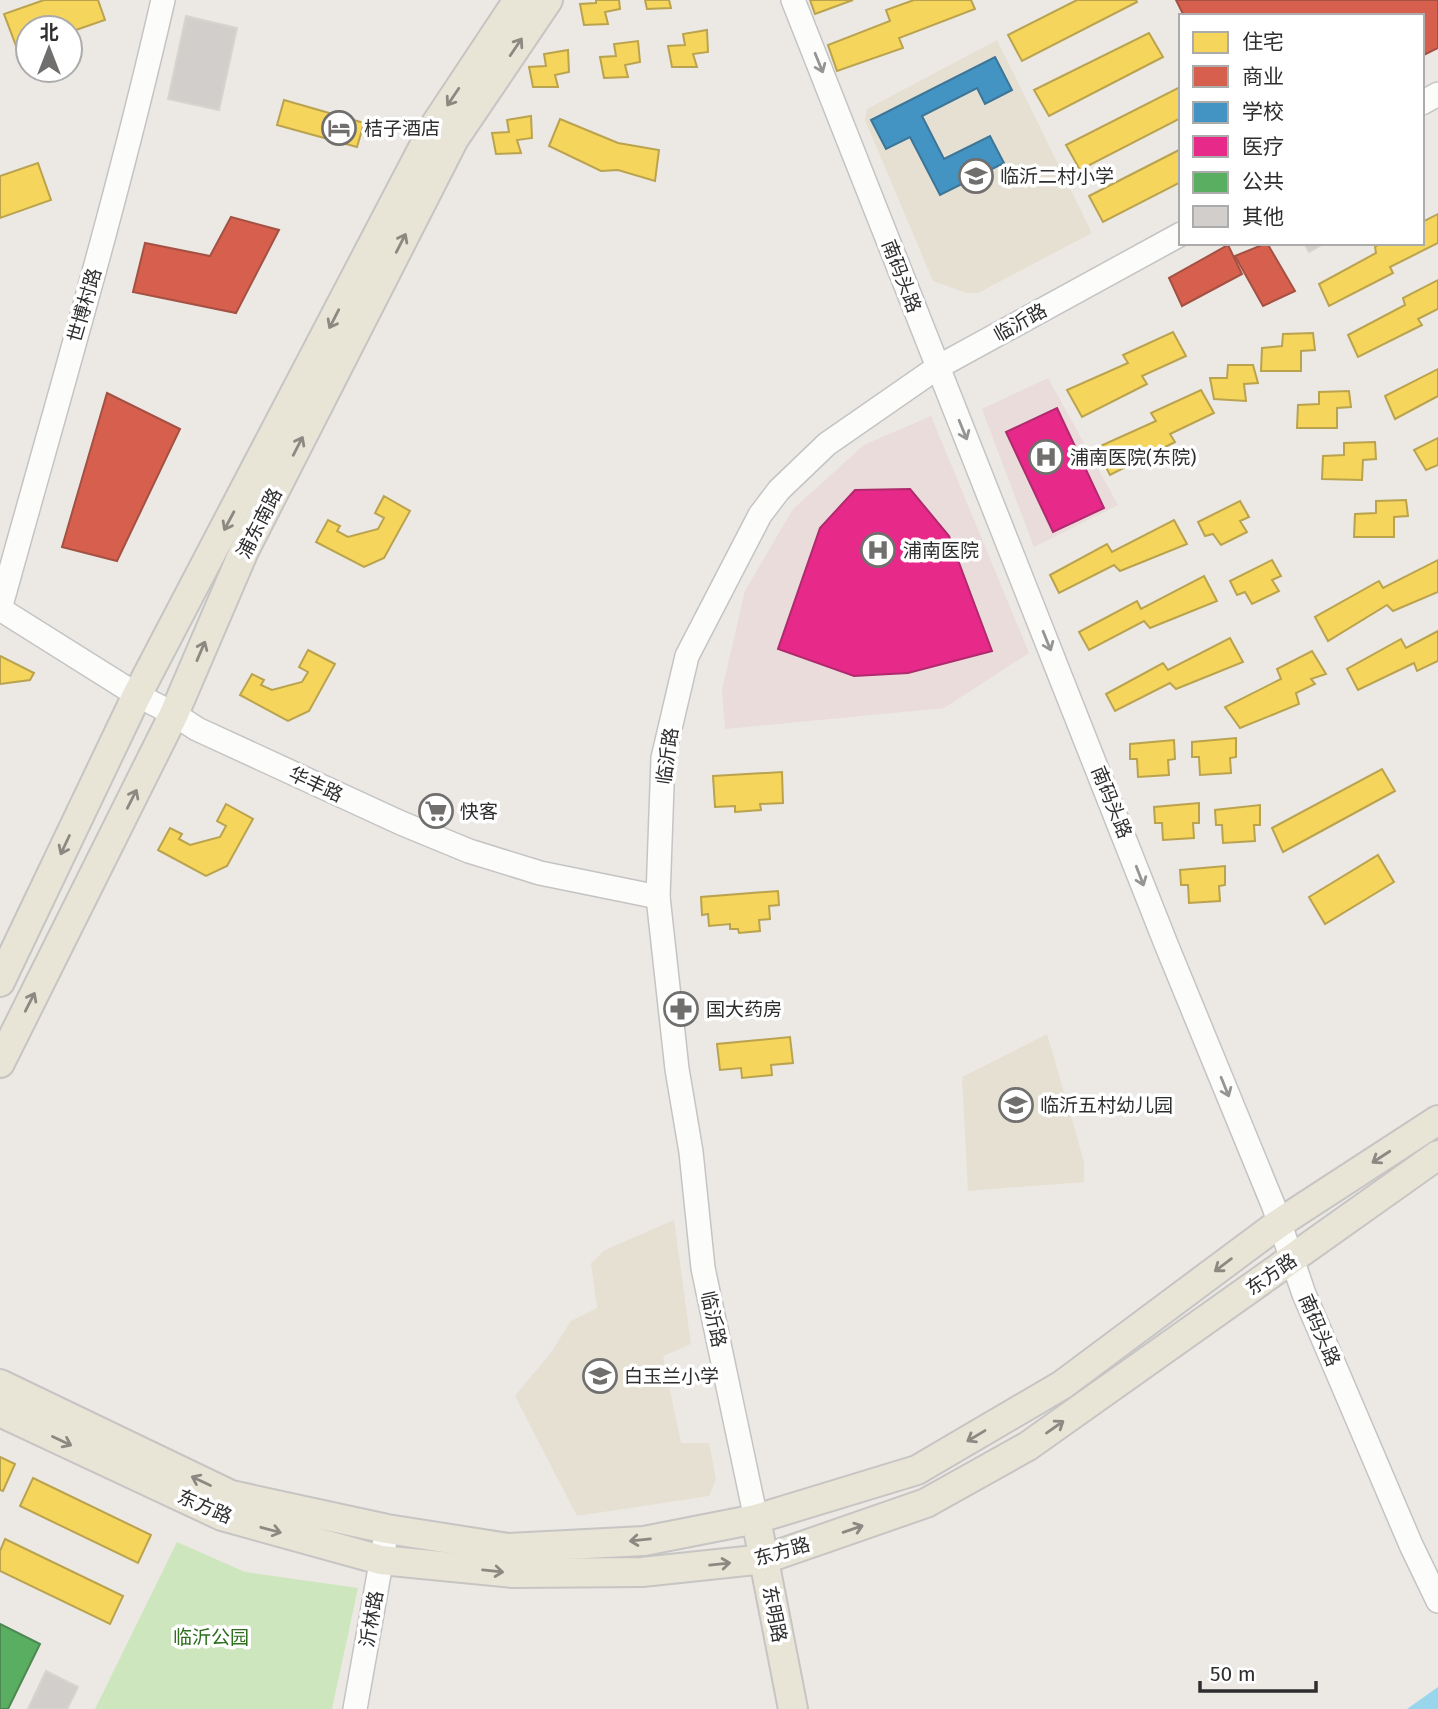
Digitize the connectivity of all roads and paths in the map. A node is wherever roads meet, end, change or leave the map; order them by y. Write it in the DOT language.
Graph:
graph roads {
  1 [pos="163,0"];
  2 [pos="518,0"];
  3 [pos="548,0"];
  4 [pos="793,0"];
  5 [pos="1179,235"];
  6 [pos="938,367"];
  7 [pos="0,609"];
  8 [pos="137,695"];
  9 [pos="174,714"];
  10 [pos="658,897"];
  11 [pos="0,982"];
  12 [pos="0,1063"];
  13 [pos="1438,1120"];
  14 [pos="1438,1155"];
  15 [pos="1278,1224"];
  16 [pos="1292,1259"];
  17 [pos="0,1384"];
  18 [pos="0,1412"];
  19 [pos="755,1519"];
  20 [pos="387,1529"];
  21 [pos="765,1559"];
  22 [pos="381,1560"];
  23 [pos="1438,1601"];
  24 [pos="355,1709"];
  25 [pos="793,1709"];
  1 -- 7 [label="street, 世博村路"];
  2 -- 8 [label="main road, 浦东南路, one-way"];
  9 -- 3 [label="main road, 浦东南路, one-way"];
  4 -- 6 [label="street, 南码头路, one-way"];
  5 -- 6 [label="street, 临沂路"];
  6 -- 10 [label="street, 临沂路"];
  6 -- 15 [label="street, 南码头路, one-way"];
  7 -- 8 [label="street, 华丰路"];
  8 -- 9 [label="street, 华丰路"];
  8 -- 11 [label="main road, 浦东南路, one-way"];
  9 -- 10 [label="street, 华丰路"];
  12 -- 9 [label="main road, 浦东南路, one-way"];
  10 -- 19 [label="street, 临沂路"];
  13 -- 15 [label="main road, 东方路, one-way"];
  14 -- 16 [label="main road, 东方路"];
  15 -- 16 [label="street, 南码头路"];
  15 -- 19 [label="main road, 东方路, one-way"];
  21 -- 16 [label="main road, 东方路, one-way"];
  16 -- 23 [label="street, 南码头路"];
  20 -- 17 [label="main road, 东方路, one-way"];
  18 -- 22 [label="main road, 东方路, one-way"];
  19 -- 20 [label="main road, 东方路, one-way"];
  19 -- 21 [label="main road, 东明路"];
  20 -- 22 [label="street, 沂林路"];
  22 -- 21 [label="main road, 东方路, one-way"];
  21 -- 25 [label="main road, 东明路"];
  22 -- 24 [label="street, 沂林路"];
}
